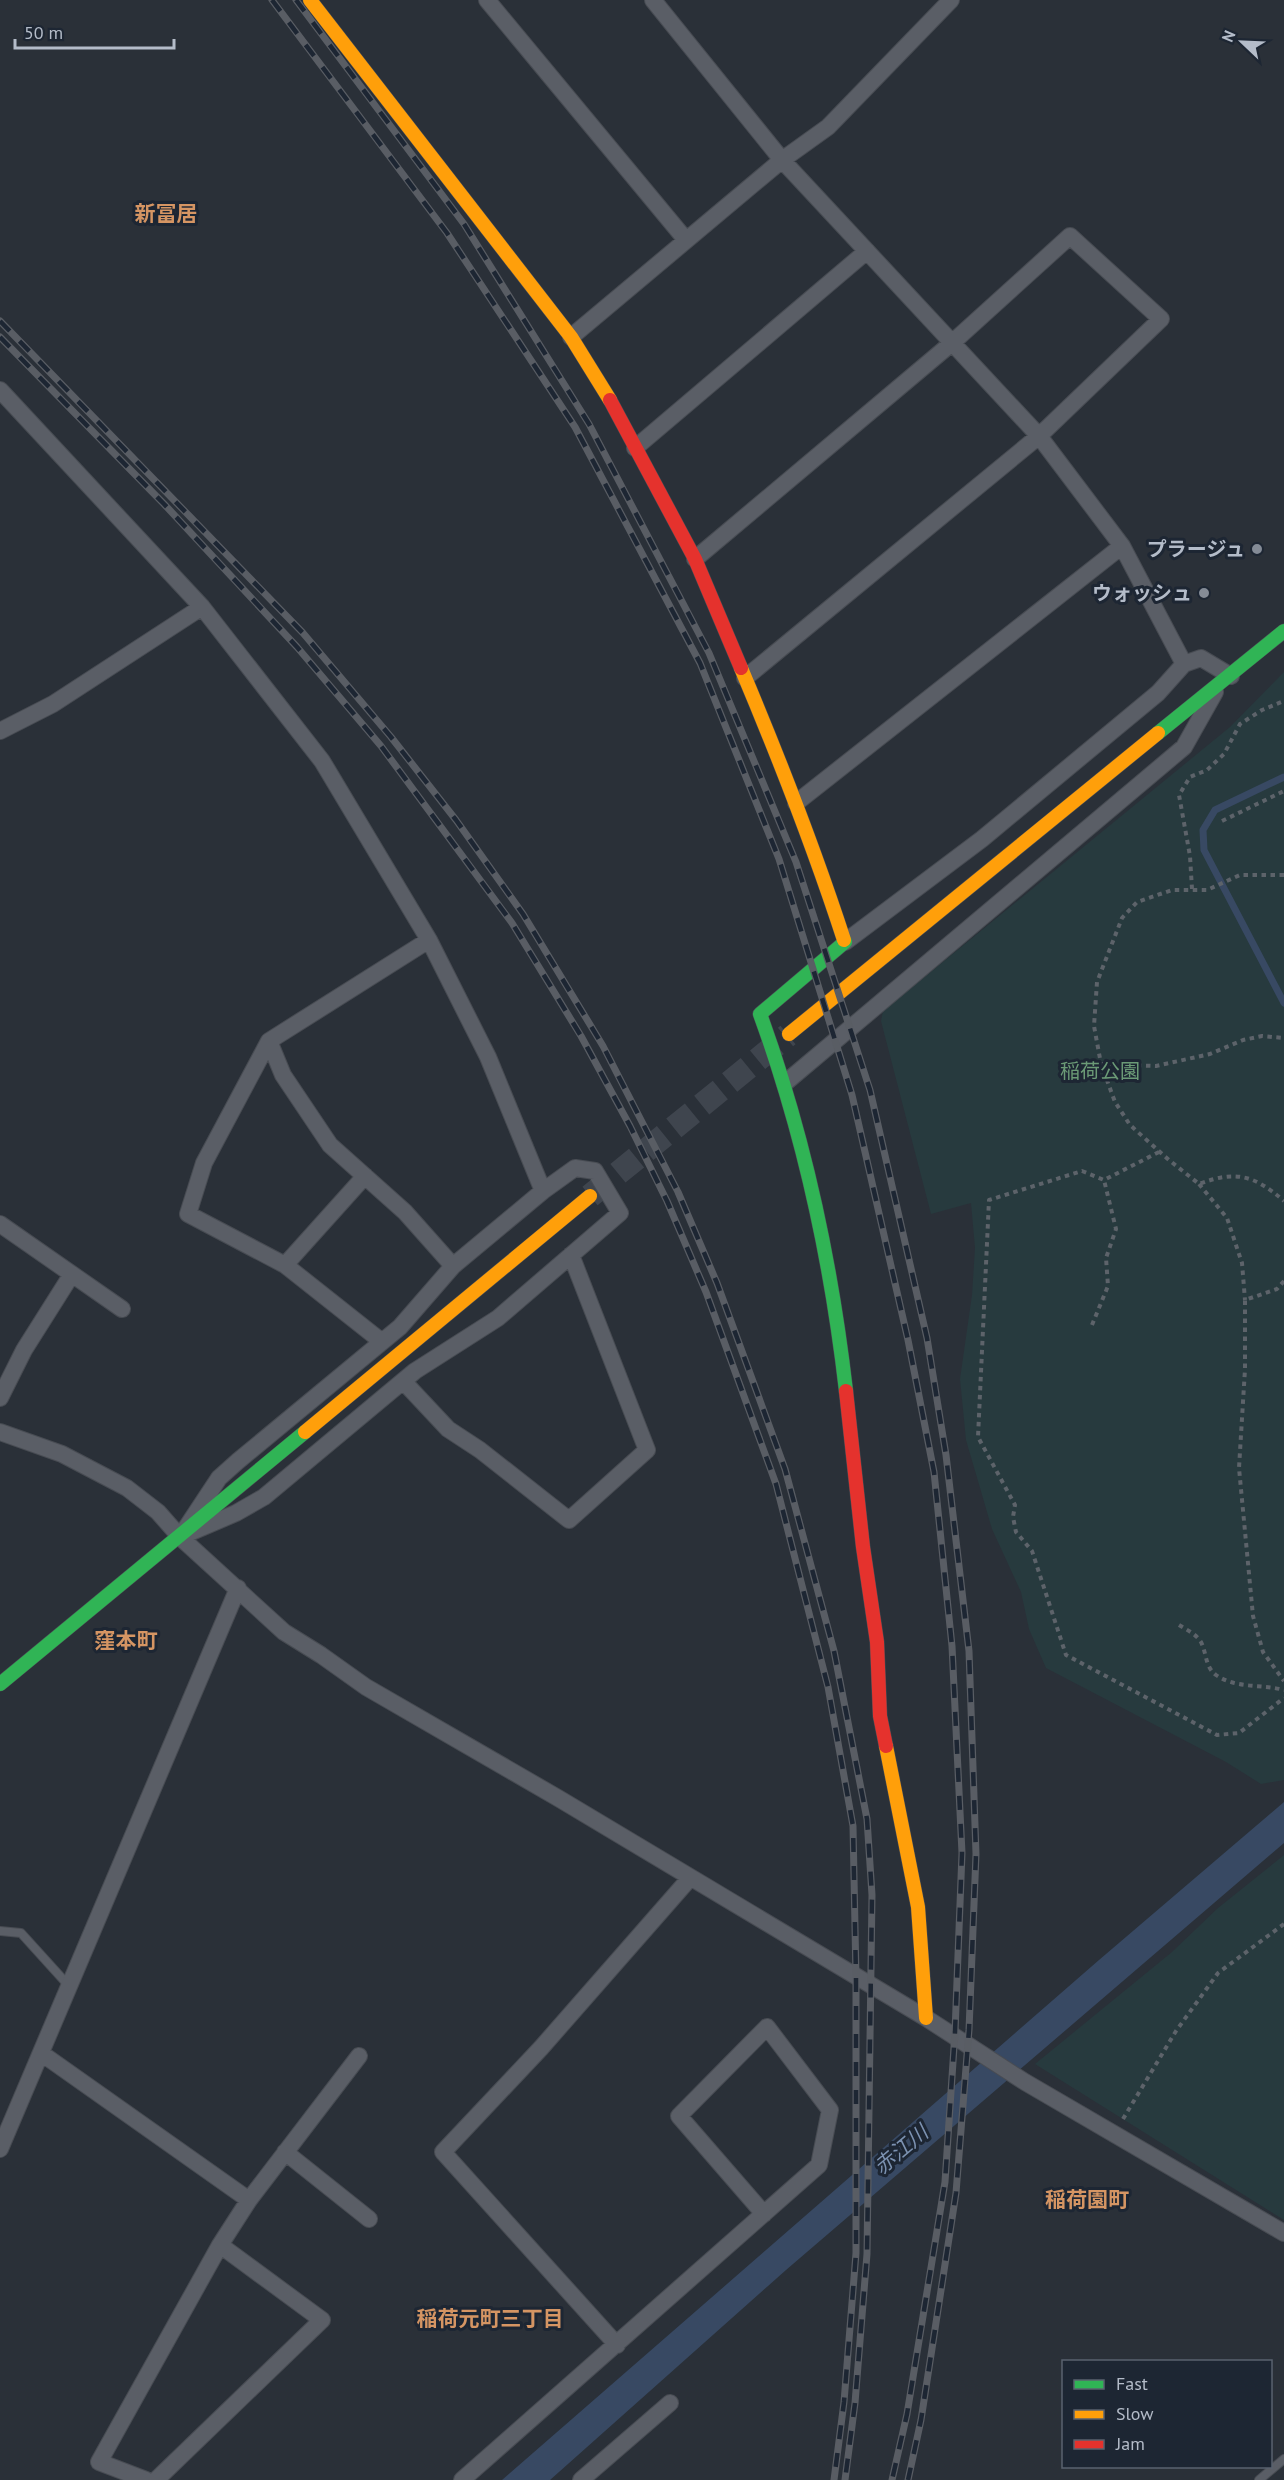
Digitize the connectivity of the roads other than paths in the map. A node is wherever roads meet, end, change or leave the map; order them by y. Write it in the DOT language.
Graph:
graph roads {
  1 [pos="310,0"];
  2 [pos="486,0"];
  3 [pos="653,0"];
  4 [pos="951,0"];
  5 [pos="782,160"];
  6 [pos="686,240"];
  7 [pos="867,251"];
  8 [pos="571,337"];
  9 [pos="953,342"];
  10 [pos="0,390"];
  11 [pos="1039,436"];
  12 [pos="635,448"];
  13 [pos="1122,546"];
  14 [pos="694,559"];
  15 [pos="202,608"];
  16 [pos="1284,631"];
  17 [pos="1184,664"];
  18 [pos="745,678"];
  19 [pos="1225,681"];
  20 [pos="0,731"];
  21 [pos="796,803"];
  22 [pos="429,940"];
  23 [pos="845,942"];
  24 [pos="789,1034"];
  25 [pos="269,1041"];
  26 [pos="785,1083"];
  27 [pos="365,1176"];
  28 [pos="543,1191"];
  29 [pos="590,1196"];
  30 [pos="0,1224"];
  31 [pos="571,1255"];
  32 [pos="285,1265"];
  33 [pos="453,1266"];
  34 [pos="72,1274"];
  35 [pos="122,1309"];
  36 [pos="381,1341"];
  37 [pos="403,1381"];
  38 [pos="0,1398"];
  39 [pos="0,1432"];
  40 [pos="180,1537"];
  41 [pos="238,1588"];
  42 [pos="0,1684"];
  43 [pos="690,1878"];
  44 [pos="0,1930"];
  45 [pos="69,1986"];
  46 [pos="926,2018"];
  47 [pos="40,2053"];
  48 [pos="359,2056"];
  49 [pos="0,2149"];
  50 [pos="285,2152"];
  51 [pos="249,2200"];
  52 [pos="764,2214"];
  53 [pos="369,2219"];
  54 [pos="1284,2233"];
  55 [pos="220,2245"];
  56 [pos="616,2345"];
  57 [pos="670,2403"];
  58 [pos="1284,2459"];
  59 [pos="146,2480"];
  60 [pos="156,2480"];
  61 [pos="462,2480"];
  62 [pos="582,2480"];
  63 [pos="1259,2480"];
  1 -- 8 [label="street"];
  2 -- 6 [label="street"];
  3 -- 5 [label="street"];
  4 -- 5 [label="street"];
  5 -- 6 [label="street"];
  5 -- 7 [label="street"];
  6 -- 8 [label="street"];
  7 -- 9 [label="street"];
  7 -- 12 [label="street"];
  8 -- 12 [label="street"];
  9 -- 11 [label="street"];
  9 -- 11 [label="street"];
  9 -- 14 [label="street"];
  10 -- 15 [label="street"];
  11 -- 13 [label="street"];
  11 -- 18 [label="street"];
  12 -- 14 [label="street"];
  13 -- 17 [label="street"];
  13 -- 21 [label="street"];
  14 -- 18 [label="street"];
  15 -- 20 [label="street"];
  15 -- 22 [label="street"];
  16 -- 19 [label="street"];
  17 -- 19 [label="street"];
  17 -- 23 [label="street"];
  18 -- 21 [label="street"];
  19 -- 24 [label="street"];
  19 -- 26 [label="street"];
  21 -- 23 [label="street"];
  22 -- 25 [label="street"];
  22 -- 28 [label="street"];
  23 -- 26 [label="street"];
  25 -- 27 [label="street"];
  25 -- 32 [label="street"];
  26 -- 46 [label="street"];
  27 -- 32 [label="street"];
  27 -- 33 [label="street"];
  28 -- 31 [label="street"];
  28 -- 33 [label="street"];
  29 -- 40 [label="street"];
  30 -- 34 [label="street"];
  31 -- 37 [label="street"];
  31 -- 37 [label="street"];
  32 -- 36 [label="street"];
  33 -- 36 [label="street"];
  34 -- 35 [label="street"];
  34 -- 38 [label="street"];
  36 -- 40 [label="street"];
  37 -- 40 [label="street"];
  39 -- 40 [label="street"];
  40 -- 41 [label="street"];
  40 -- 42 [label="street"];
  41 -- 43 [label="street"];
  41 -- 45 [label="street"];
  43 -- 46 [label="street"];
  43 -- 56 [label="street"];
  44 -- 45 [label="lane"];
  45 -- 47 [label="street"];
  46 -- 54 [label="street"];
  47 -- 49 [label="street"];
  47 -- 51 [label="street"];
  48 -- 50 [label="street"];
  50 -- 51 [label="street"];
  50 -- 53 [label="street"];
  51 -- 55 [label="street"];
  52 -- 52 [label="street"];
  52 -- 56 [label="street"];
  55 -- 59 [label="street"];
  55 -- 60 [label="street"];
  56 -- 61 [label="street"];
  57 -- 62 [label="street"];
  58 -- 63 [label="lane"];
}
